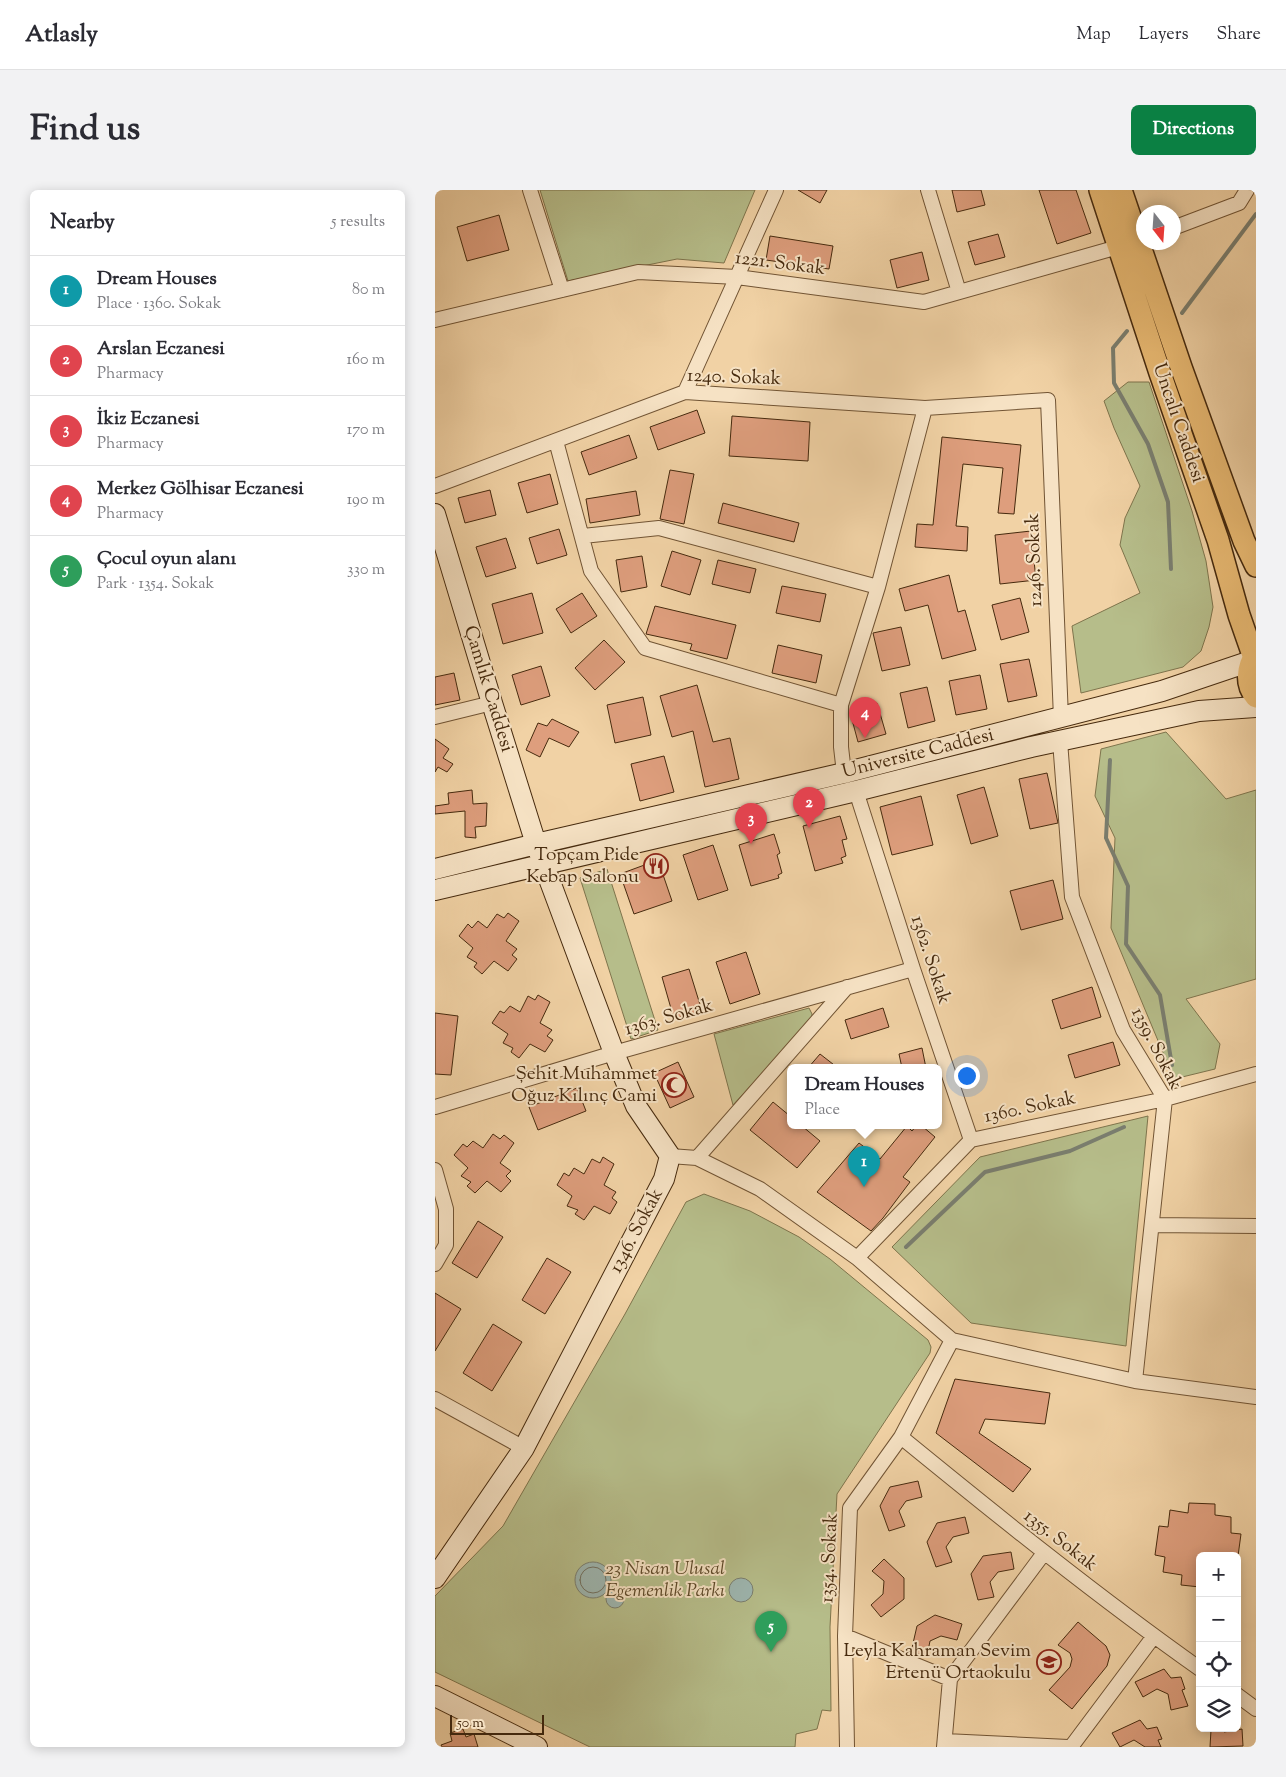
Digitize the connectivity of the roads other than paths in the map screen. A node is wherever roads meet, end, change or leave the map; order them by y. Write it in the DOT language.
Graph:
graph roads {
  1 [pos="530,190"];
  2 [pos="775,190"];
  3 [pos="928,190"];
  4 [pos="1100,190"];
  5 [pos="1121,190"];
  6 [pos="1247,190"];
  7 [pos="1181,225"];
  8 [pos="1133,243"];
  9 [pos="737,277"];
  10 [pos="562,290"];
  11 [pos="959,292"];
  12 [pos="435,320"];
  13 [pos="685,392"];
  14 [pos="1048,400"];
  15 [pos="925,408"];
  16 [pos="556,441"];
  17 [pos="435,486"];
  18 [pos="435,514"];
  19 [pos="583,536"];
  20 [pos="1250,536"];
  21 [pos="1256,566"];
  22 [pos="878,587"];
  23 [pos="1254,658"];
  24 [pos="1256,697"];
  25 [pos="492,703"];
  26 [pos="841,705"];
  27 [pos="1256,707"];
  28 [pos="435,717"];
  29 [pos="1061,718"];
  30 [pos="1059,741"];
  31 [pos="844,773"];
  32 [pos="856,791"];
  33 [pos="537,844"];
  34 [pos="545,863"];
  35 [pos="435,869"];
  36 [pos="435,890"];
  37 [pos="913,969"];
  38 [pos="847,987"];
  39 [pos="614,1053"];
  40 [pos="1256,1074"];
  41 [pos="1165,1098"];
  42 [pos="435,1107"];
  43 [pos="971,1140"];
  44 [pos="670,1156"];
  45 [pos="697,1158"];
  46 [pos="435,1170"];
  47 [pos="1152,1225"];
  48 [pos="1256,1226"];
  49 [pos="857,1258"];
  50 [pos="435,1264"];
  51 [pos="952,1340"];
  52 [pos="1135,1381"];
  53 [pos="1256,1397"];
  54 [pos="435,1399"];
  55 [pos="901,1438"];
  56 [pos="524,1448"];
  57 [pos="1044,1553"];
  58 [pos="435,1578"];
  59 [pos="845,1636"];
  60 [pos="1154,1636"];
  61 [pos="1196,1666"];
  62 [pos="950,1679"];
  63 [pos="435,1696"];
  64 [pos="1241,1699"];
  65 [pos="1256,1709"];
  66 [pos="944,1744"];
  67 [pos="537,1747"];
  68 [pos="847,1747"];
  69 [pos="1069,1747"];
  1 -- 10 [label="street"];
  2 -- 9 [label="street"];
  3 -- 11 [label="street"];
  4 -- 8 [label="main road, Uncalı Caddesi"];
  5 -- 8 [label="main road, Uncalı Caddesi"];
  6 -- 7 [label="street"];
  8 -- 11 [label="street, 1221. Sokak"];
  8 -- 20 [label="main road, Uncalı Caddesi"];
  8 -- 23 [label="main road, Uncalı Caddesi"];
  9 -- 10 [label="street, 1221. Sokak"];
  9 -- 11 [label="street, 1221. Sokak"];
  9 -- 13 [label="street"];
  10 -- 12 [label="street, 1221. Sokak"];
  13 -- 15 [label="street, 1240. Sokak"];
  13 -- 16 [label="street, 1240. Sokak"];
  14 -- 15 [label="street, 1240. Sokak"];
  14 -- 29 [label="street, 1246. Sokak"];
  15 -- 22 [label="street"];
  16 -- 17 [label="street, 1240. Sokak"];
  16 -- 19 [label="street"];
  18 -- 25 [label="street, Çamlık Caddesi"];
  19 -- 22 [label="street"];
  19 -- 26 [label="street"];
  20 -- 21 [label="main road, Uncalı Caddesi"];
  22 -- 26 [label="street"];
  23 -- 24 [label="main road"];
  23 -- 29 [label="street, Universite Caddesi"];
  25 -- 28 [label="street"];
  25 -- 33 [label="street, Çamlık Caddesi"];
  26 -- 31 [label="street"];
  27 -- 30 [label="street, Universite Caddesi"];
  29 -- 31 [label="street, Universite Caddesi"];
  30 -- 32 [label="street, Universite Caddesi"];
  30 -- 41 [label="street, 1359. Sokak"];
  31 -- 33 [label="street, Universite Caddesi"];
  32 -- 34 [label="street, Universite Caddesi"];
  32 -- 37 [label="street, 1362. Sokak"];
  33 -- 34 [label="street, Çamlık Caddesi"];
  33 -- 35 [label="street, Universite Caddesi"];
  34 -- 36 [label="street, Universite Caddesi"];
  34 -- 39 [label="street"];
  37 -- 38 [label="street, 1363. Sokak"];
  37 -- 43 [label="street, 1362. Sokak"];
  38 -- 39 [label="street, 1363. Sokak"];
  38 -- 45 [label="street"];
  39 -- 42 [label="street, 1363. Sokak"];
  39 -- 44 [label="street"];
  40 -- 41 [label="street, 1360. Sokak"];
  41 -- 43 [label="street, 1360. Sokak"];
  41 -- 47 [label="street, 1359. Sokak"];
  43 -- 49 [label="street, 1360. Sokak"];
  44 -- 45 [label="street"];
  44 -- 56 [label="street, 1346. Sokak"];
  45 -- 49 [label="street"];
  46 -- 50 [label="street"];
  47 -- 48 [label="street"];
  47 -- 52 [label="street, 1359. Sokak"];
  49 -- 51 [label="street"];
  51 -- 52 [label="street"];
  51 -- 55 [label="street, 1354. Sokak"];
  52 -- 53 [label="street"];
  54 -- 56 [label="street"];
  55 -- 57 [label="street, 1355. Sokak"];
  55 -- 59 [label="street, 1354. Sokak"];
  56 -- 58 [label="street, 1346. Sokak"];
  57 -- 60 [label="street, 1355. Sokak"];
  57 -- 62 [label="street"];
  59 -- 62 [label="street"];
  59 -- 68 [label="street, 1354. Sokak"];
  60 -- 61 [label="street, 1355. Sokak"];
  60 -- 69 [label="street"];
  62 -- 66 [label="street"];
  63 -- 67 [label="street"];
  64 -- 65 [label="street"];
  66 -- 69 [label="street"];
}
